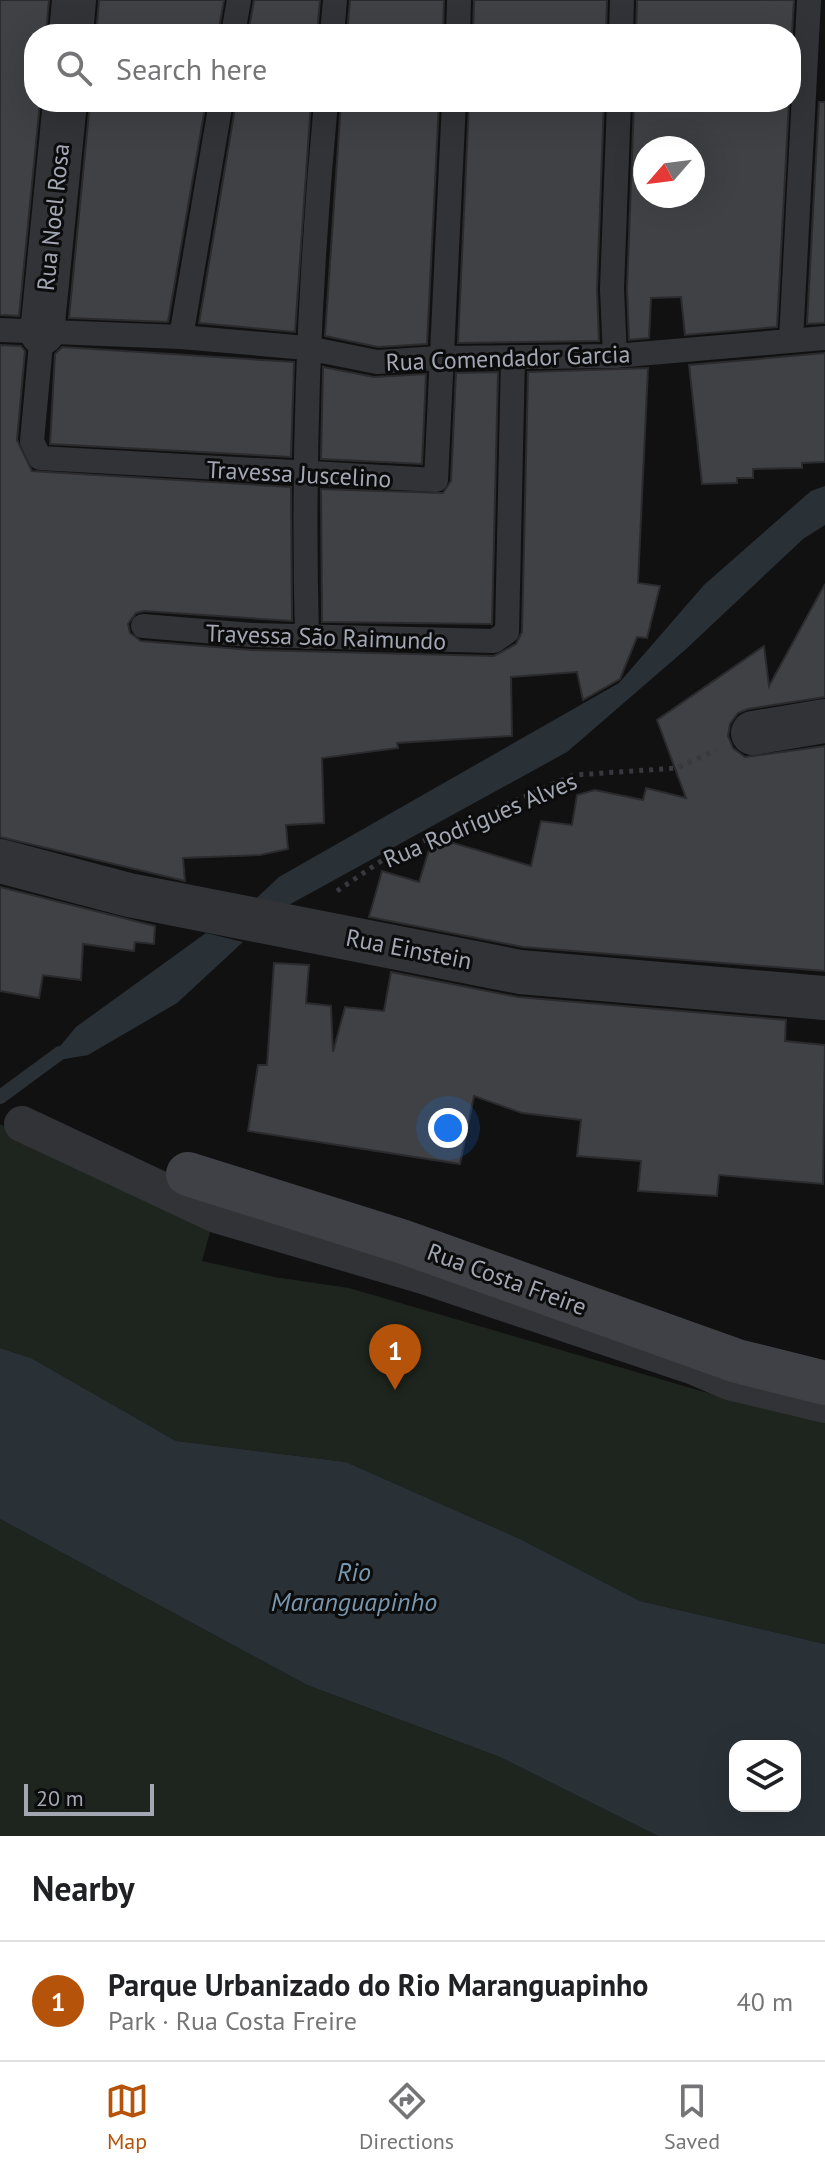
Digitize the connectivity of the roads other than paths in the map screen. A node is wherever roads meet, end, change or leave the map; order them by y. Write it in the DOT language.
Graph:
graph roads {
  1 [pos="74,0"];
  2 [pos="239,0"];
  3 [pos="335,0"];
  4 [pos="459,0"];
  5 [pos="622,0"];
  6 [pos="809,0"];
  7 [pos="72,24"];
  8 [pos="235,24"];
  9 [pos="333,24"];
  10 [pos="458,24"];
  11 [pos="621,24"];
  12 [pos="63,112"];
  13 [pos="219,112"];
  14 [pos="325,112"];
  15 [pos="453,112"];
  16 [pos="619,112"];
  17 [pos="21,331"];
  18 [pos="181,337"];
  19 [pos="825,338"];
  20 [pos="791,340"];
  21 [pos="307,348"];
  22 [pos="615,356"];
  23 [pos="513,357"];
  24 [pos="439,358"];
  25 [pos="303,475"];
  26 [pos="143,626"];
  27 [pos="307,637"];
  28 [pos="825,721"];
  29 [pos="753,733"];
  30 [pos="0,861"];
  31 [pos="825,998"];
  32 [pos="22,1124"];
  33 [pos="188,1174"];
  34 [pos="825,1383"];
  35 [pos="825,1405"];
  1 -- 7 [label="street"];
  2 -- 8 [label="lane"];
  3 -- 9 [label="lane"];
  4 -- 10 [label="lane"];
  5 -- 11 [label="lane"];
  6 -- 20 [label="lane"];
  12 -- 17 [label="street, Rua Noel Rosa"];
  13 -- 18 [label="lane"];
  14 -- 21 [label="lane"];
  15 -- 24 [label="lane"];
  16 -- 22 [label="lane"];
  17 -- 18 [label="lane, Rua Comendador Garcia"];
  17 -- 25 [label="lane, Travessa Juscelino"];
  18 -- 21 [label="lane, Rua Comendador Garcia"];
  19 -- 20 [label="lane, Rua Comendador Garcia"];
  20 -- 22 [label="lane, Rua Comendador Garcia"];
  21 -- 24 [label="lane, Rua Comendador Garcia"];
  21 -- 25 [label="lane"];
  22 -- 23 [label="lane, Rua Comendador Garcia"];
  23 -- 24 [label="lane, Rua Comendador Garcia"];
  23 -- 27 [label="lane, Travessa São Raimundo"];
  24 -- 25 [label="lane, Travessa Juscelino"];
  25 -- 27 [label="lane"];
  26 -- 27 [label="lane, Travessa São Raimundo"];
  28 -- 29 [label="street"];
  30 -- 31 [label="street, Rua Einstein"];
  32 -- 35 [label="street"];
  33 -- 34 [label="main road, Rua Costa Freire"];
}
